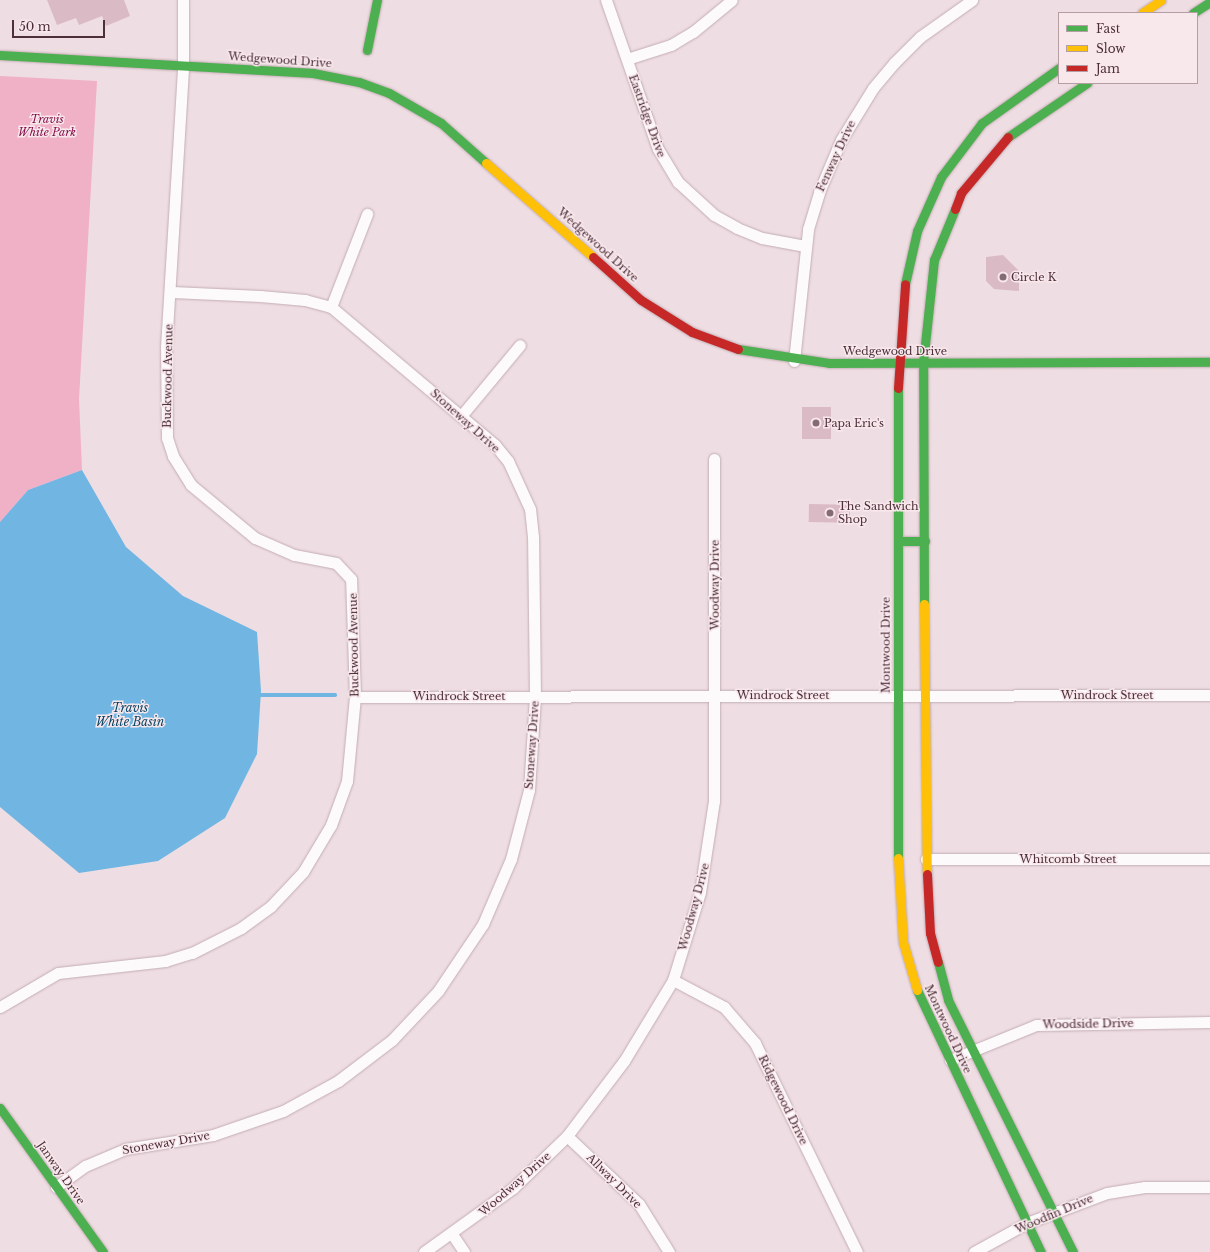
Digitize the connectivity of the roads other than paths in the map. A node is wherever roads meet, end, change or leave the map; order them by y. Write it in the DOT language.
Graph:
graph roads {
  1 [pos="183,0"];
  2 [pos="377,0"];
  3 [pos="606,0"];
  4 [pos="732,0"];
  5 [pos="972,0"];
  6 [pos="1161,0"];
  7 [pos="1210,2"];
  8 [pos="1143,12"];
  9 [pos="1195,12"];
  10 [pos="367,50"];
  11 [pos="0,56"];
  12 [pos="627,59"];
  13 [pos="183,66"];
  14 [pos="362,68"];
  15 [pos="1058,69"];
  16 [pos="359,82"];
  17 [pos="1086,84"];
  18 [pos="366,214"];
  19 [pos="804,246"];
  20 [pos="172,292"];
  21 [pos="331,307"];
  22 [pos="520,345"];
  23 [pos="794,361"];
  24 [pos="898,362"];
  25 [pos="1210,362"];
  26 [pos="923,363"];
  27 [pos="461,416"];
  28 [pos="714,459"];
  29 [pos="898,541"];
  30 [pos="925,541"];
  31 [pos="715,695"];
  32 [pos="898,695"];
  33 [pos="925,695"];
  34 [pos="1210,695"];
  35 [pos="535,696"];
  36 [pos="356,697"];
  37 [pos="926,859"];
  38 [pos="1210,859"];
  39 [pos="673,980"];
  40 [pos="0,1007"];
  41 [pos="1210,1022"];
  42 [pos="974,1049"];
  43 [pos="950,1060"];
  44 [pos="0,1108"];
  45 [pos="567,1136"];
  46 [pos="56,1187"];
  47 [pos="1210,1187"];
  48 [pos="1053,1212"];
  49 [pos="1027,1223"];
  50 [pos="452,1234"];
  51 [pos="103,1252"];
  52 [pos="424,1252"];
  53 [pos="464,1252"];
  54 [pos="669,1252"];
  55 [pos="857,1252"];
  56 [pos="974,1252"];
  57 [pos="1041,1252"];
  58 [pos="1073,1252"];
  1 -- 13 [label="street, Buckwood Avenue"];
  2 -- 10 [label="main road"];
  3 -- 12 [label="street, Eastridge Drive"];
  4 -- 12 [label="street"];
  5 -- 19 [label="street, Fenway Drive"];
  6 -- 8 [label="main road"];
  7 -- 9 [label="main road"];
  11 -- 13 [label="main road, Wedgewood Drive"];
  12 -- 19 [label="street, Eastridge Drive"];
  13 -- 16 [label="main road, Wedgewood Drive"];
  13 -- 20 [label="street, Buckwood Avenue"];
  14 -- 16 [label="main road"];
  15 -- 24 [label="main road, Montwood Drive"];
  16 -- 23 [label="main road, Wedgewood Drive"];
  17 -- 26 [label="main road, Montwood Drive"];
  18 -- 21 [label="street"];
  19 -- 23 [label="street, Fenway Drive"];
  20 -- 21 [label="street, Stoneway Drive"];
  20 -- 36 [label="street, Buckwood Avenue"];
  21 -- 27 [label="street, Stoneway Drive"];
  22 -- 27 [label="street"];
  23 -- 24 [label="main road, Wedgewood Drive"];
  24 -- 26 [label="main road, Wedgewood Drive"];
  24 -- 29 [label="main road, Montwood Drive"];
  25 -- 26 [label="main road, Wedgewood Drive"];
  26 -- 30 [label="main road, Montwood Drive"];
  27 -- 35 [label="street, Stoneway Drive"];
  28 -- 31 [label="street, Woodway Drive"];
  29 -- 30 [label="main road"];
  29 -- 32 [label="main road, Montwood Drive"];
  30 -- 33 [label="main road, Montwood Drive"];
  31 -- 32 [label="street, Windrock Street"];
  31 -- 35 [label="street, Windrock Street"];
  31 -- 39 [label="street, Woodway Drive"];
  32 -- 33 [label="street, Windrock Street"];
  32 -- 43 [label="main road, Montwood Drive"];
  33 -- 34 [label="street, Windrock Street"];
  33 -- 37 [label="main road, Montwood Drive"];
  35 -- 36 [label="street, Windrock Street"];
  35 -- 46 [label="street, Stoneway Drive"];
  36 -- 40 [label="street, Buckwood Avenue"];
  37 -- 38 [label="street, Whitcomb Street"];
  37 -- 42 [label="main road, Montwood Drive"];
  39 -- 45 [label="street, Woodway Drive"];
  39 -- 55 [label="street, Ridgewood Drive"];
  41 -- 42 [label="street, Woodside Drive"];
  42 -- 43 [label="street, Woodside Drive"];
  42 -- 48 [label="main road, Montwood Drive"];
  43 -- 49 [label="main road, Montwood Drive"];
  44 -- 46 [label="main road, Janway Drive"];
  45 -- 50 [label="street, Woodway Drive"];
  45 -- 54 [label="street, Allway Drive"];
  46 -- 51 [label="main road, Janway Drive"];
  47 -- 48 [label="street, Woodfin Drive"];
  48 -- 49 [label="street, Woodfin Drive"];
  48 -- 58 [label="main road, Montwood Drive"];
  49 -- 56 [label="street, Woodfin Drive"];
  49 -- 57 [label="main road, Montwood Drive"];
  50 -- 52 [label="street, Woodway Drive"];
  50 -- 53 [label="street"];
}
